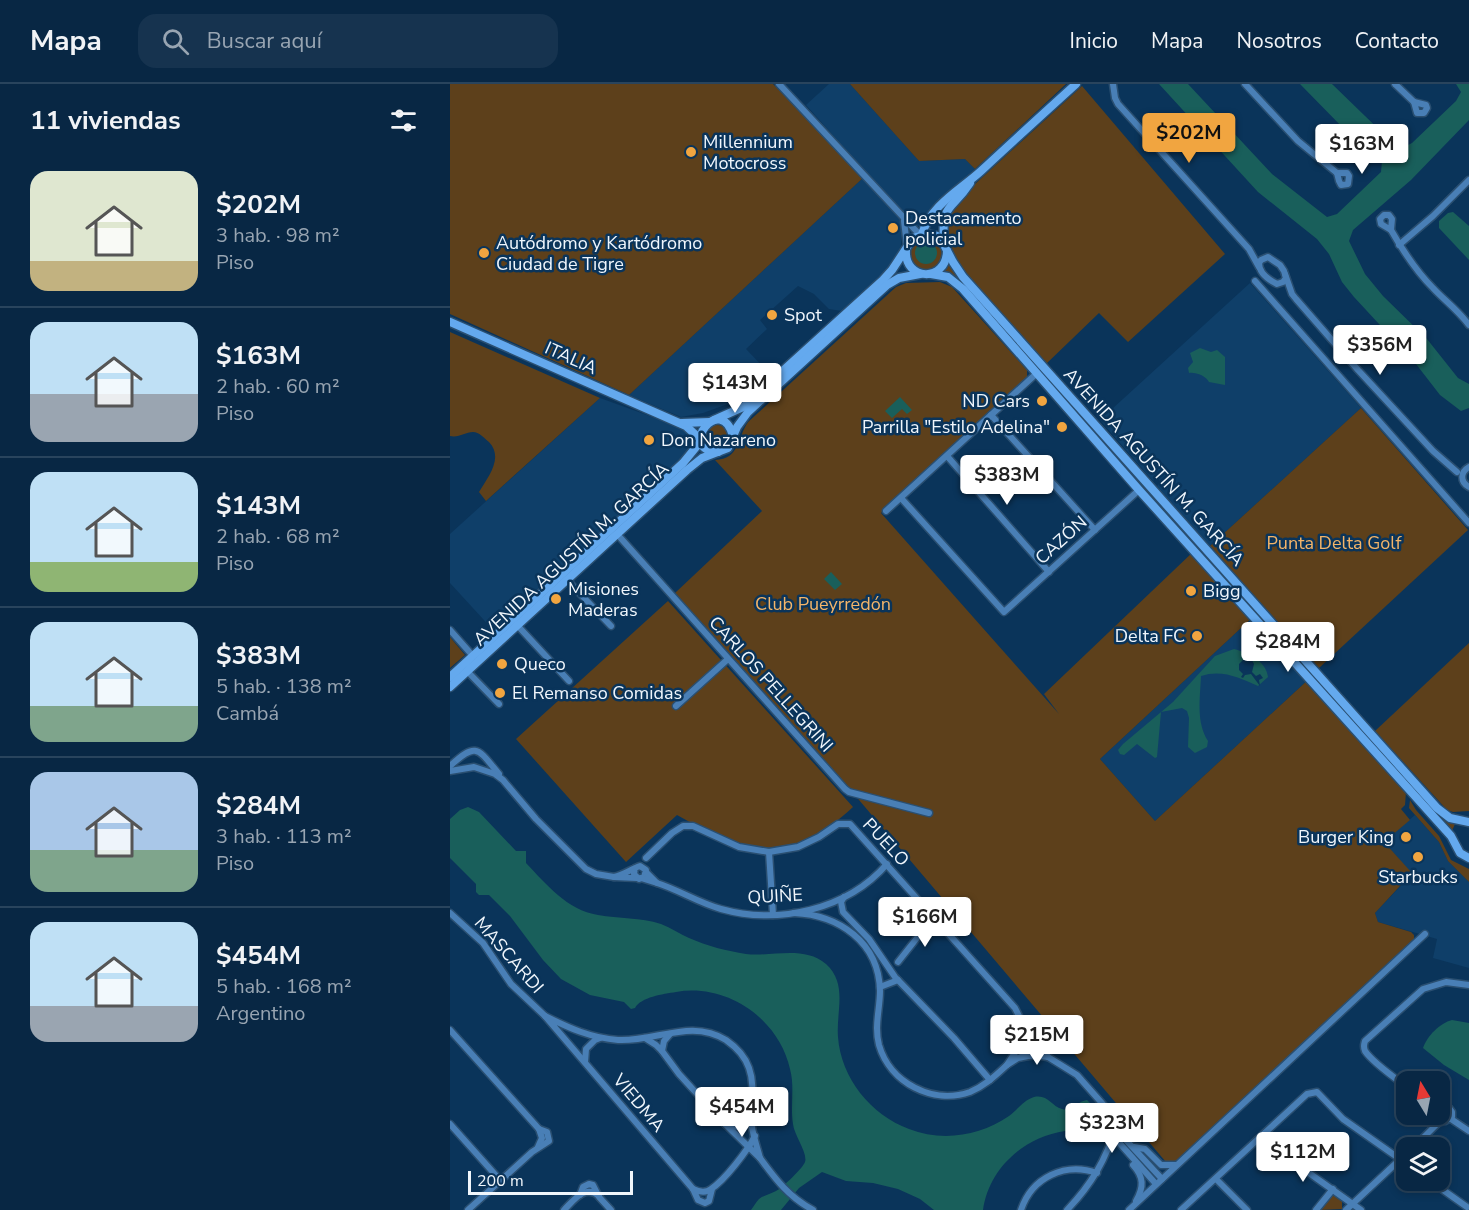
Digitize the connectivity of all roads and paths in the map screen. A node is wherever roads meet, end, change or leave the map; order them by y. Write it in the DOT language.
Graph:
graph roads {
  1 [pos="779,84"];
  2 [pos="1076,84"];
  3 [pos="1113,84"];
  4 [pos="1245,84"];
  5 [pos="1395,84"];
  6 [pos="1414,102"];
  7 [pos="1337,173"];
  8 [pos="974,178"];
  9 [pos="1469,180"];
  10 [pos="903,218"];
  11 [pos="1391,230"];
  12 [pos="921,234"];
  13 [pos="1399,245"];
  14 [pos="945,247"];
  15 [pos="907,248"];
  16 [pos="1250,249"];
  17 [pos="1268,257"];
  18 [pos="1259,267"];
  19 [pos="920,274"];
  20 [pos="931,274"];
  21 [pos="1285,274"];
  22 [pos="1255,281"];
  23 [pos="1277,284"];
  24 [pos="1292,294"];
  25 [pos="450,322"];
  26 [pos="1469,325"];
  27 [pos="1037,373"];
  28 [pos="991,415"];
  29 [pos="712,421"];
  30 [pos="678,423"];
  31 [pos="733,436"];
  32 [pos="701,440"];
  33 [pos="718,453"];
  34 [pos="946,456"];
  35 [pos="1465,468"];
  36 [pos="1469,487"];
  37 [pos="1139,490"];
  38 [pos="901,498"];
  39 [pos="886,511"];
  40 [pos="1469,523"];
  41 [pos="1095,530"];
  42 [pos="617,534"];
  43 [pos="1049,572"];
  44 [pos="567,580"];
  45 [pos="517,625"];
  46 [pos="611,626"];
  47 [pos="450,630"];
  48 [pos="473,656"];
  49 [pos="728,658"];
  50 [pos="467,671"];
  51 [pos="450,677"];
  52 [pos="569,681"];
  53 [pos="450,687"];
  54 [pos="499,704"];
  55 [pos="676,706"];
  56 [pos="450,766"];
  57 [pos="450,771"];
  58 [pos="503,780"];
  59 [pos="929,813"];
  60 [pos="1469,822"];
  61 [pos="1455,843"];
  62 [pos="769,852"];
  63 [pos="646,858"];
  64 [pos="1469,858"];
  65 [pos="887,864"];
  66 [pos="637,867"];
  67 [pos="646,871"];
  68 [pos="614,877"];
  69 [pos="639,878"];
  70 [pos="657,883"];
  71 [pos="844,897"];
  72 [pos="826,905"];
  73 [pos="843,912"];
  74 [pos="450,913"];
  75 [pos="794,913"];
  76 [pos="773,915"];
  77 [pos="825,917"];
  78 [pos="938,921"];
  79 [pos="1425,934"];
  80 [pos="883,960"];
  81 [pos="898,962"];
  82 [pos="896,978"];
  83 [pos="1469,985"];
  84 [pos="880,987"];
  85 [pos="545,1016"];
  86 [pos="1024,1026"];
  87 [pos="450,1030"];
  88 [pos="575,1030"];
  89 [pos="672,1032"];
  90 [pos="587,1035"];
  91 [pos="602,1038"];
  92 [pos="645,1038"];
  93 [pos="567,1040"];
  94 [pos="1022,1042"];
  95 [pos="1035,1042"];
  96 [pos="588,1046"];
  97 [pos="575,1050"];
  98 [pos="662,1051"];
  99 [pos="1030,1055"];
  100 [pos="1048,1057"];
  101 [pos="585,1063"];
  102 [pos="1007,1065"];
  103 [pos="1396,1077"];
  104 [pos="990,1080"];
  105 [pos="1099,1101"];
  106 [pos="1108,1110"];
  107 [pos="1450,1110"];
  108 [pos="1100,1113"];
  109 [pos="751,1118"];
  110 [pos="1451,1119"];
  111 [pos="450,1124"];
  112 [pos="724,1124"];
  113 [pos="1115,1125"];
  114 [pos="1433,1125"];
  115 [pos="1105,1127"];
  116 [pos="1469,1131"];
  117 [pos="457,1132"];
  118 [pos="1265,1133"];
  119 [pos="755,1136"];
  120 [pos="1113,1136"];
  121 [pos="1423,1137"];
  122 [pos="450,1138"];
  123 [pos="747,1146"];
  124 [pos="1127,1149"];
  125 [pos="1108,1151"];
  126 [pos="1396,1156"];
  127 [pos="760,1158"];
  128 [pos="1396,1164"];
  129 [pos="1177,1165"];
  130 [pos="1097,1173"];
  131 [pos="1162,1179"];
  132 [pos="1216,1179"];
  133 [pos="500,1180"];
  134 [pos="1156,1184"];
  135 [pos="693,1189"];
  136 [pos="712,1189"];
  137 [pos="1333,1189"];
  138 [pos="1445,1191"];
  139 [pos="1352,1204"];
  140 [pos="1467,1206"];
  141 [pos="1131,1208"];
  142 [pos="468,1210"];
  143 [pos="564,1210"];
  144 [pos="611,1210"];
  145 [pos="813,1210"];
  146 [pos="1021,1210"];
  147 [pos="1067,1210"];
  148 [pos="1181,1210"];
  149 [pos="1247,1210"];
  150 [pos="1316,1210"];
  151 [pos="1346,1210"];
  152 [pos="1361,1210"];
  1 -- 10 [label="street"];
  2 -- 8 [label="main road"];
  3 -- 16 [label="street"];
  4 -- 7 [label="street"];
  5 -- 6 [label="street"];
  8 -- 12 [label="main road"];
  8 -- 14 [label="main road"];
  9 -- 13 [label="street"];
  10 -- 12 [label="street"];
  10 -- 15 [label="street"];
  11 -- 13 [label="street"];
  12 -- 14 [label="main road"];
  12 -- 15 [label="main road"];
  13 -- 26 [label="street"];
  14 -- 20 [label="main road"];
  14 -- 60 [label="main road, AVENIDA AGUSTÍN M. GARCÍA"];
  15 -- 19 [label="main road"];
  15 -- 29 [label="main road"];
  16 -- 17 [label="street"];
  16 -- 18 [label="street"];
  17 -- 18 [label="street"];
  17 -- 21 [label="street"];
  18 -- 23 [label="street"];
  19 -- 20 [label="main road"];
  19 -- 31 [label="main road"];
  20 -- 27 [label="main road, AVENIDA AGUSTÍN M. GARCÍA"];
  21 -- 23 [label="street"];
  21 -- 24 [label="street"];
  22 -- 40 [label="street"];
  23 -- 24 [label="street"];
  24 -- 35 [label="street"];
  25 -- 30 [label="main road, ITALIA"];
  27 -- 28 [label="street"];
  27 -- 37 [label="main road, AVENIDA AGUSTÍN M. GARCÍA"];
  28 -- 34 [label="street"];
  28 -- 41 [label="street"];
  29 -- 30 [label="main road, ITALIA"];
  29 -- 31 [label="main road"];
  29 -- 32 [label="main road"];
  30 -- 32 [label="main road, ITALIA"];
  31 -- 33 [label="main road"];
  32 -- 33 [label="main road"];
  32 -- 48 [label="main road, AVENIDA AGUSTÍN M. GARCÍA"];
  33 -- 42 [label="main road, AVENIDA AGUSTÍN M. GARCÍA"];
  34 -- 38 [label="street"];
  34 -- 43 [label="street"];
  35 -- 36 [label="street"];
  37 -- 41 [label="street, CAZÓN"];
  37 -- 61 [label="main road, AVENIDA AGUSTÍN M. GARCÍA"];
  38 -- 39 [label="street"];
  38 -- 43 [label="street, CAZÓN"];
  41 -- 43 [label="street, CAZÓN"];
  42 -- 44 [label="main road, AVENIDA AGUSTÍN M. GARCÍA"];
  42 -- 49 [label="street, CARLOS PELLEGRINI"];
  44 -- 45 [label="main road, AVENIDA AGUSTÍN M. GARCÍA"];
  44 -- 46 [label="street"];
  45 -- 50 [label="main road, AVENIDA AGUSTÍN M. GARCÍA"];
  45 -- 52 [label="street"];
  47 -- 48 [label="street"];
  48 -- 51 [label="main road, AVENIDA AGUSTÍN M. GARCÍA"];
  49 -- 55 [label="street"];
  49 -- 59 [label="street, CARLOS PELLEGRINI"];
  50 -- 53 [label="main road, AVENIDA AGUSTÍN M. GARCÍA"];
  50 -- 54 [label="street"];
  56 -- 58 [label="street, QUIÑE"];
  57 -- 58 [label="street"];
  58 -- 68 [label="street, QUIÑE"];
  60 -- 61 [label="main road"];
  61 -- 64 [label="main road, AVENIDA AGUSTÍN M. GARCÍA"];
  62 -- 63 [label="street, PUELO"];
  62 -- 65 [label="street, PUELO"];
  62 -- 76 [label="street"];
  63 -- 66 [label="street"];
  63 -- 67 [label="street"];
  65 -- 71 [label="street, QUIÑE"];
  65 -- 78 [label="street, PUELO"];
  66 -- 67 [label="street"];
  66 -- 68 [label="street"];
  66 -- 69 [label="street"];
  67 -- 69 [label="street"];
  67 -- 70 [label="street"];
  68 -- 69 [label="street, QUIÑE"];
  69 -- 70 [label="street, QUIÑE"];
  70 -- 76 [label="street, QUIÑE"];
  71 -- 72 [label="street, QUIÑE"];
  71 -- 73 [label="street"];
  72 -- 73 [label="street"];
  72 -- 75 [label="street, QUIÑE"];
  72 -- 77 [label="street"];
  73 -- 80 [label="street"];
  74 -- 85 [label="street, MASCARDI"];
  75 -- 76 [label="street, QUIÑE"];
  75 -- 77 [label="street"];
  77 -- 84 [label="street"];
  78 -- 81 [label="street"];
  78 -- 86 [label="street, PUELO"];
  79 -- 129 [label="street"];
  80 -- 81 [label="street"];
  80 -- 82 [label="street"];
  81 -- 82 [label="street"];
  82 -- 84 [label="street"];
  82 -- 104 [label="street"];
  83 -- 103 [label="street"];
  84 -- 104 [label="street"];
  85 -- 88 [label="street"];
  85 -- 93 [label="street"];
  86 -- 94 [label="street"];
  86 -- 95 [label="street, PUELO"];
  87 -- 133 [label="street"];
  88 -- 90 [label="street"];
  88 -- 93 [label="street"];
  89 -- 92 [label="street"];
  89 -- 98 [label="street"];
  89 -- 109 [label="street"];
  90 -- 91 [label="street"];
  90 -- 96 [label="street"];
  91 -- 92 [label="street"];
  91 -- 96 [label="street"];
  92 -- 98 [label="street"];
  93 -- 97 [label="street"];
  94 -- 95 [label="street"];
  94 -- 99 [label="street"];
  94 -- 102 [label="street"];
  95 -- 99 [label="street"];
  95 -- 100 [label="street, PUELO"];
  96 -- 97 [label="street"];
  96 -- 101 [label="street"];
  97 -- 101 [label="street, VIEDMA"];
  98 -- 112 [label="street"];
  99 -- 100 [label="street"];
  99 -- 102 [label="street"];
  100 -- 105 [label="street"];
  101 -- 135 [label="street, VIEDMA"];
  102 -- 104 [label="street"];
  105 -- 106 [label="street"];
  105 -- 108 [label="street"];
  106 -- 108 [label="street"];
  106 -- 113 [label="street"];
  107 -- 110 [label="street"];
  108 -- 115 [label="street"];
  109 -- 112 [label="street"];
  109 -- 119 [label="street"];
  110 -- 116 [label="street"];
  111 -- 117 [label="street"];
  112 -- 123 [label="street"];
  113 -- 115 [label="street"];
  113 -- 120 [label="street"];
  113 -- 124 [label="street"];
  114 -- 121 [label="street"];
  115 -- 120 [label="street"];
  115 -- 125 [label="street"];
  117 -- 122 [label="street"];
  117 -- 133 [label="street"];
  118 -- 126 [label="street"];
  118 -- 132 [label="street"];
  118 -- 137 [label="street"];
  119 -- 123 [label="street"];
  119 -- 127 [label="street"];
  120 -- 124 [label="street"];
  120 -- 125 [label="street"];
  123 -- 127 [label="street"];
  123 -- 136 [label="street"];
  124 -- 125 [label="street"];
  124 -- 129 [label="street"];
  124 -- 131 [label="street"];
  124 -- 134 [label="street"];
  124 -- 141 [label="street"];
  125 -- 130 [label="street"];
  127 -- 145 [label="street"];
  128 -- 139 [label="street"];
  129 -- 131 [label="street"];
  130 -- 146 [label="street"];
  130 -- 147 [label="street"];
  131 -- 134 [label="street"];
  132 -- 148 [label="street"];
  132 -- 149 [label="street"];
  133 -- 142 [label="street"];
  134 -- 141 [label="street"];
  135 -- 136 [label="street"];
  135 -- 136 [label="street"];
  137 -- 139 [label="street"];
  137 -- 150 [label="street"];
  138 -- 140 [label="street"];
  139 -- 151 [label="street"];
  139 -- 152 [label="street"];
  143 -- 144 [label="street"];
}
